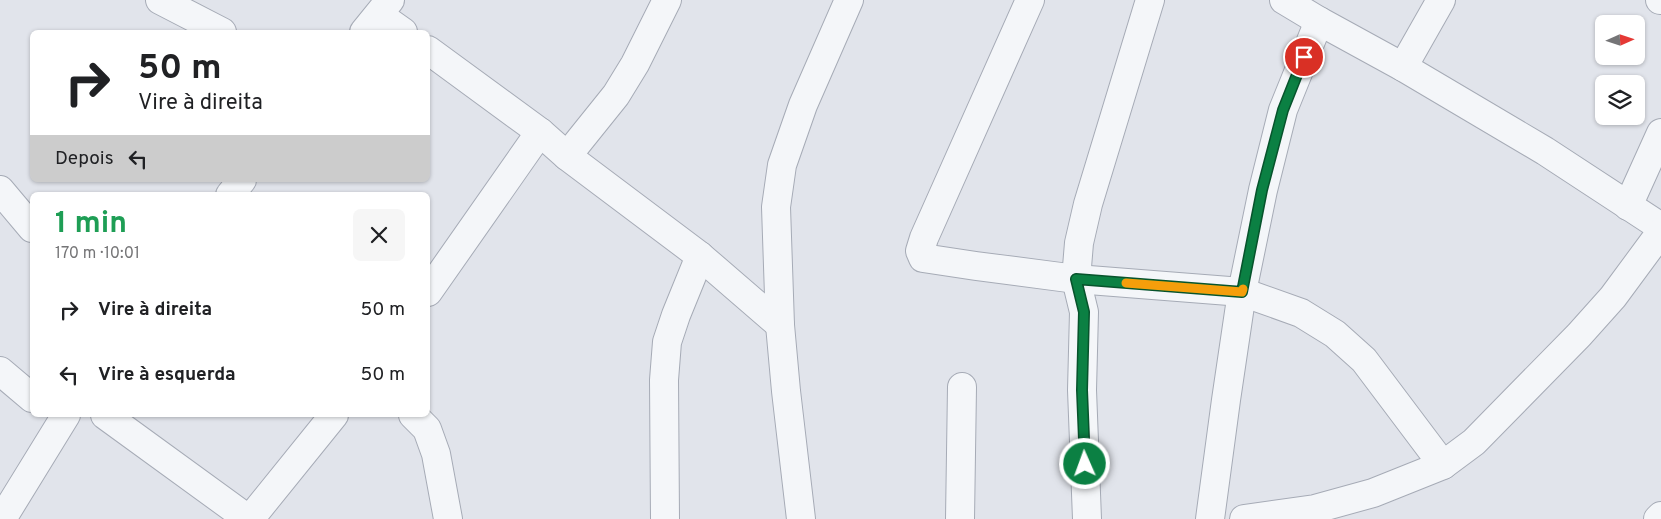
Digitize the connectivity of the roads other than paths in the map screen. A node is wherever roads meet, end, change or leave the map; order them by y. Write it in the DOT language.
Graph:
graph roads {
  1 [pos="160,0"];
  2 [pos="667,0"];
  3 [pos="1030,0"];
  4 [pos="1150,0"];
  5 [pos="1284,0"];
  6 [pos="1441,0"];
  7 [pos="846,1"];
  8 [pos="378,16"];
  9 [pos="1318,21"];
  10 [pos="218,30"];
  11 [pos="401,30"];
  12 [pos="430,51"];
  13 [pos="1403,66"];
  14 [pos="540,132"];
  15 [pos="1661,133"];
  16 [pos="567,156"];
  17 [pos="240,182"];
  18 [pos="0,190"];
  19 [pos="232,192"];
  20 [pos="1628,206"];
  21 [pos="30,226"];
  22 [pos="1661,227"];
  23 [pos="1661,232"];
  24 [pos="700,256"];
  25 [pos="1076,279"];
  26 [pos="430,289"];
  27 [pos="1242,292"];
  28 [pos="780,325"];
  29 [pos="0,371"];
  30 [pos="962,387"];
  31 [pos="30,396"];
  32 [pos="60,417"];
  33 [pos="108,417"];
  34 [pos="332,417"];
  35 [pos="415,417"];
  36 [pos="1443,465"];
  37 [pos="1661,516"];
  38 [pos="2,519"];
  39 [pos="249,519"];
  40 [pos="448,519"];
  41 [pos="665,519"];
  42 [pos="801,519"];
  43 [pos="960,519"];
  44 [pos="1087,519"];
  45 [pos="1210,519"];
  46 [pos="1244,519"];
  47 [pos="1658,519"];
  1 -- 10 [label="street"];
  2 -- 16 [label="street"];
  3 -- 25 [label="street"];
  4 -- 25 [label="street"];
  5 -- 9 [label="street"];
  6 -- 13 [label="street"];
  7 -- 28 [label="street"];
  8 -- 11 [label="street"];
  9 -- 13 [label="street"];
  9 -- 27 [label="street"];
  12 -- 14 [label="street"];
  13 -- 20 [label="street"];
  14 -- 16 [label="street"];
  14 -- 26 [label="street"];
  15 -- 20 [label="street"];
  16 -- 24 [label="street"];
  17 -- 19 [label="street"];
  18 -- 21 [label="street"];
  20 -- 22 [label="street"];
  23 -- 36 [label="street"];
  24 -- 28 [label="street"];
  24 -- 41 [label="street"];
  25 -- 27 [label="street"];
  25 -- 44 [label="street"];
  27 -- 36 [label="street"];
  27 -- 45 [label="street"];
  28 -- 42 [label="street"];
  29 -- 31 [label="street"];
  30 -- 43 [label="street"];
  32 -- 38 [label="street"];
  33 -- 39 [label="street"];
  34 -- 39 [label="street"];
  35 -- 40 [label="street"];
  36 -- 46 [label="street"];
  37 -- 47 [label="street"];
}
